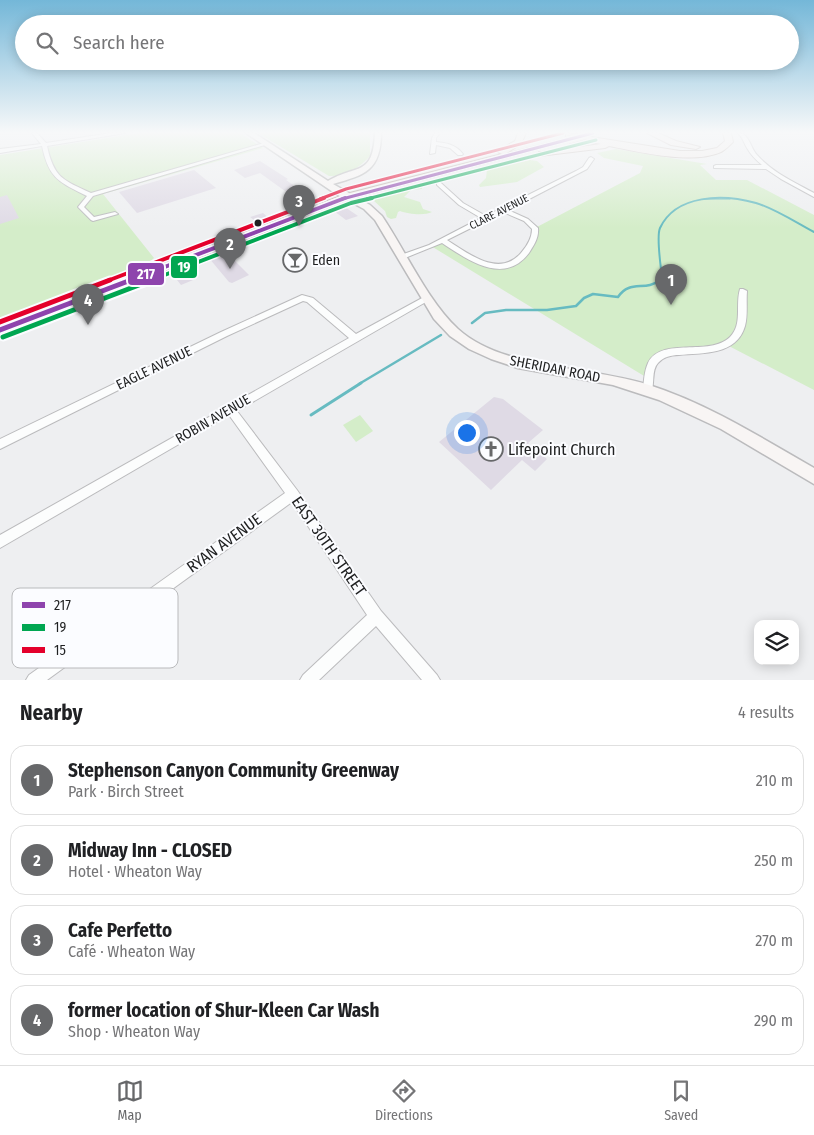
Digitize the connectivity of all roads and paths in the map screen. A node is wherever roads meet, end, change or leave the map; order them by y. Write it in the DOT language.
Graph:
graph roads {
  1 [pos="48,165"];
  2 [pos="195,165"];
  3 [pos="299,165"];
  4 [pos="371,165"];
  5 [pos="471,165"];
  6 [pos="477,165"];
  7 [pos="587,165"];
  8 [pos="765,165"];
  9 [pos="303,167"];
  10 [pos="716,167"];
  11 [pos="767,167"];
  12 [pos="457,168"];
  13 [pos="332,182"];
  14 [pos="439,184"];
  15 [pos="91,195"];
  16 [pos="814,195"];
  17 [pos="349,196"];
  18 [pos="504,210"];
  19 [pos="115,214"];
  20 [pos="486,219"];
  21 [pos="442,240"];
  22 [pos="402,256"];
  23 [pos="743,291"];
  24 [pos="427,299"];
  25 [pos="310,300"];
  26 [pos="0,330"];
  27 [pos="354,338"];
  28 [pos="648,390"];
  29 [pos="230,409"];
  30 [pos="0,444"];
  31 [pos="814,477"];
  32 [pos="293,494"];
  33 [pos="0,542"];
  34 [pos="162,588"];
  35 [pos="376,616"];
  36 [pos="51,668"];
  37 [pos="34,680"];
  38 [pos="308,680"];
  39 [pos="432,680"];
  1 -- 15 [label="street"];
  2 -- 15 [label="street"];
  3 -- 9 [label="main road, SHERIDAN ROAD"];
  4 -- 13 [label="main road"];
  5 -- 12 [label="main road"];
  6 -- 12 [label="main road"];
  7 -- 18 [label="street, CLARE AVENUE"];
  8 -- 11 [label="street"];
  9 -- 13 [label="main road, SHERIDAN ROAD"];
  9 -- 17 [label="main road, SHERIDAN ROAD"];
  10 -- 11 [label="street"];
  11 -- 16 [label="street"];
  12 -- 17 [label="main road"];
  13 -- 17 [label="main road, SHERIDAN ROAD"];
  14 -- 20 [label="street"];
  15 -- 19 [label="street"];
  17 -- 22 [label="main road, SHERIDAN ROAD"];
  17 -- 26 [label="main road"];
  18 -- 20 [label="street, CLARE AVENUE"];
  18 -- 21 [label="street"];
  20 -- 21 [label="street, CLARE AVENUE"];
  21 -- 22 [label="street, CLARE AVENUE"];
  22 -- 24 [label="main road, SHERIDAN ROAD"];
  23 -- 28 [label="street"];
  24 -- 27 [label="street, ROBIN AVENUE"];
  24 -- 28 [label="main road, SHERIDAN ROAD"];
  25 -- 27 [label="street"];
  25 -- 30 [label="street, EAGLE AVENUE"];
  27 -- 29 [label="street, ROBIN AVENUE"];
  28 -- 31 [label="main road, SHERIDAN ROAD"];
  29 -- 32 [label="street, EAST 30TH STREET"];
  29 -- 33 [label="street, ROBIN AVENUE"];
  32 -- 34 [label="street, RYAN AVENUE"];
  32 -- 35 [label="street, EAST 30TH STREET"];
  35 -- 38 [label="street"];
  35 -- 39 [label="street, EAST 30TH STREET"];
  36 -- 37 [label="street, RYAN AVENUE"];
}
